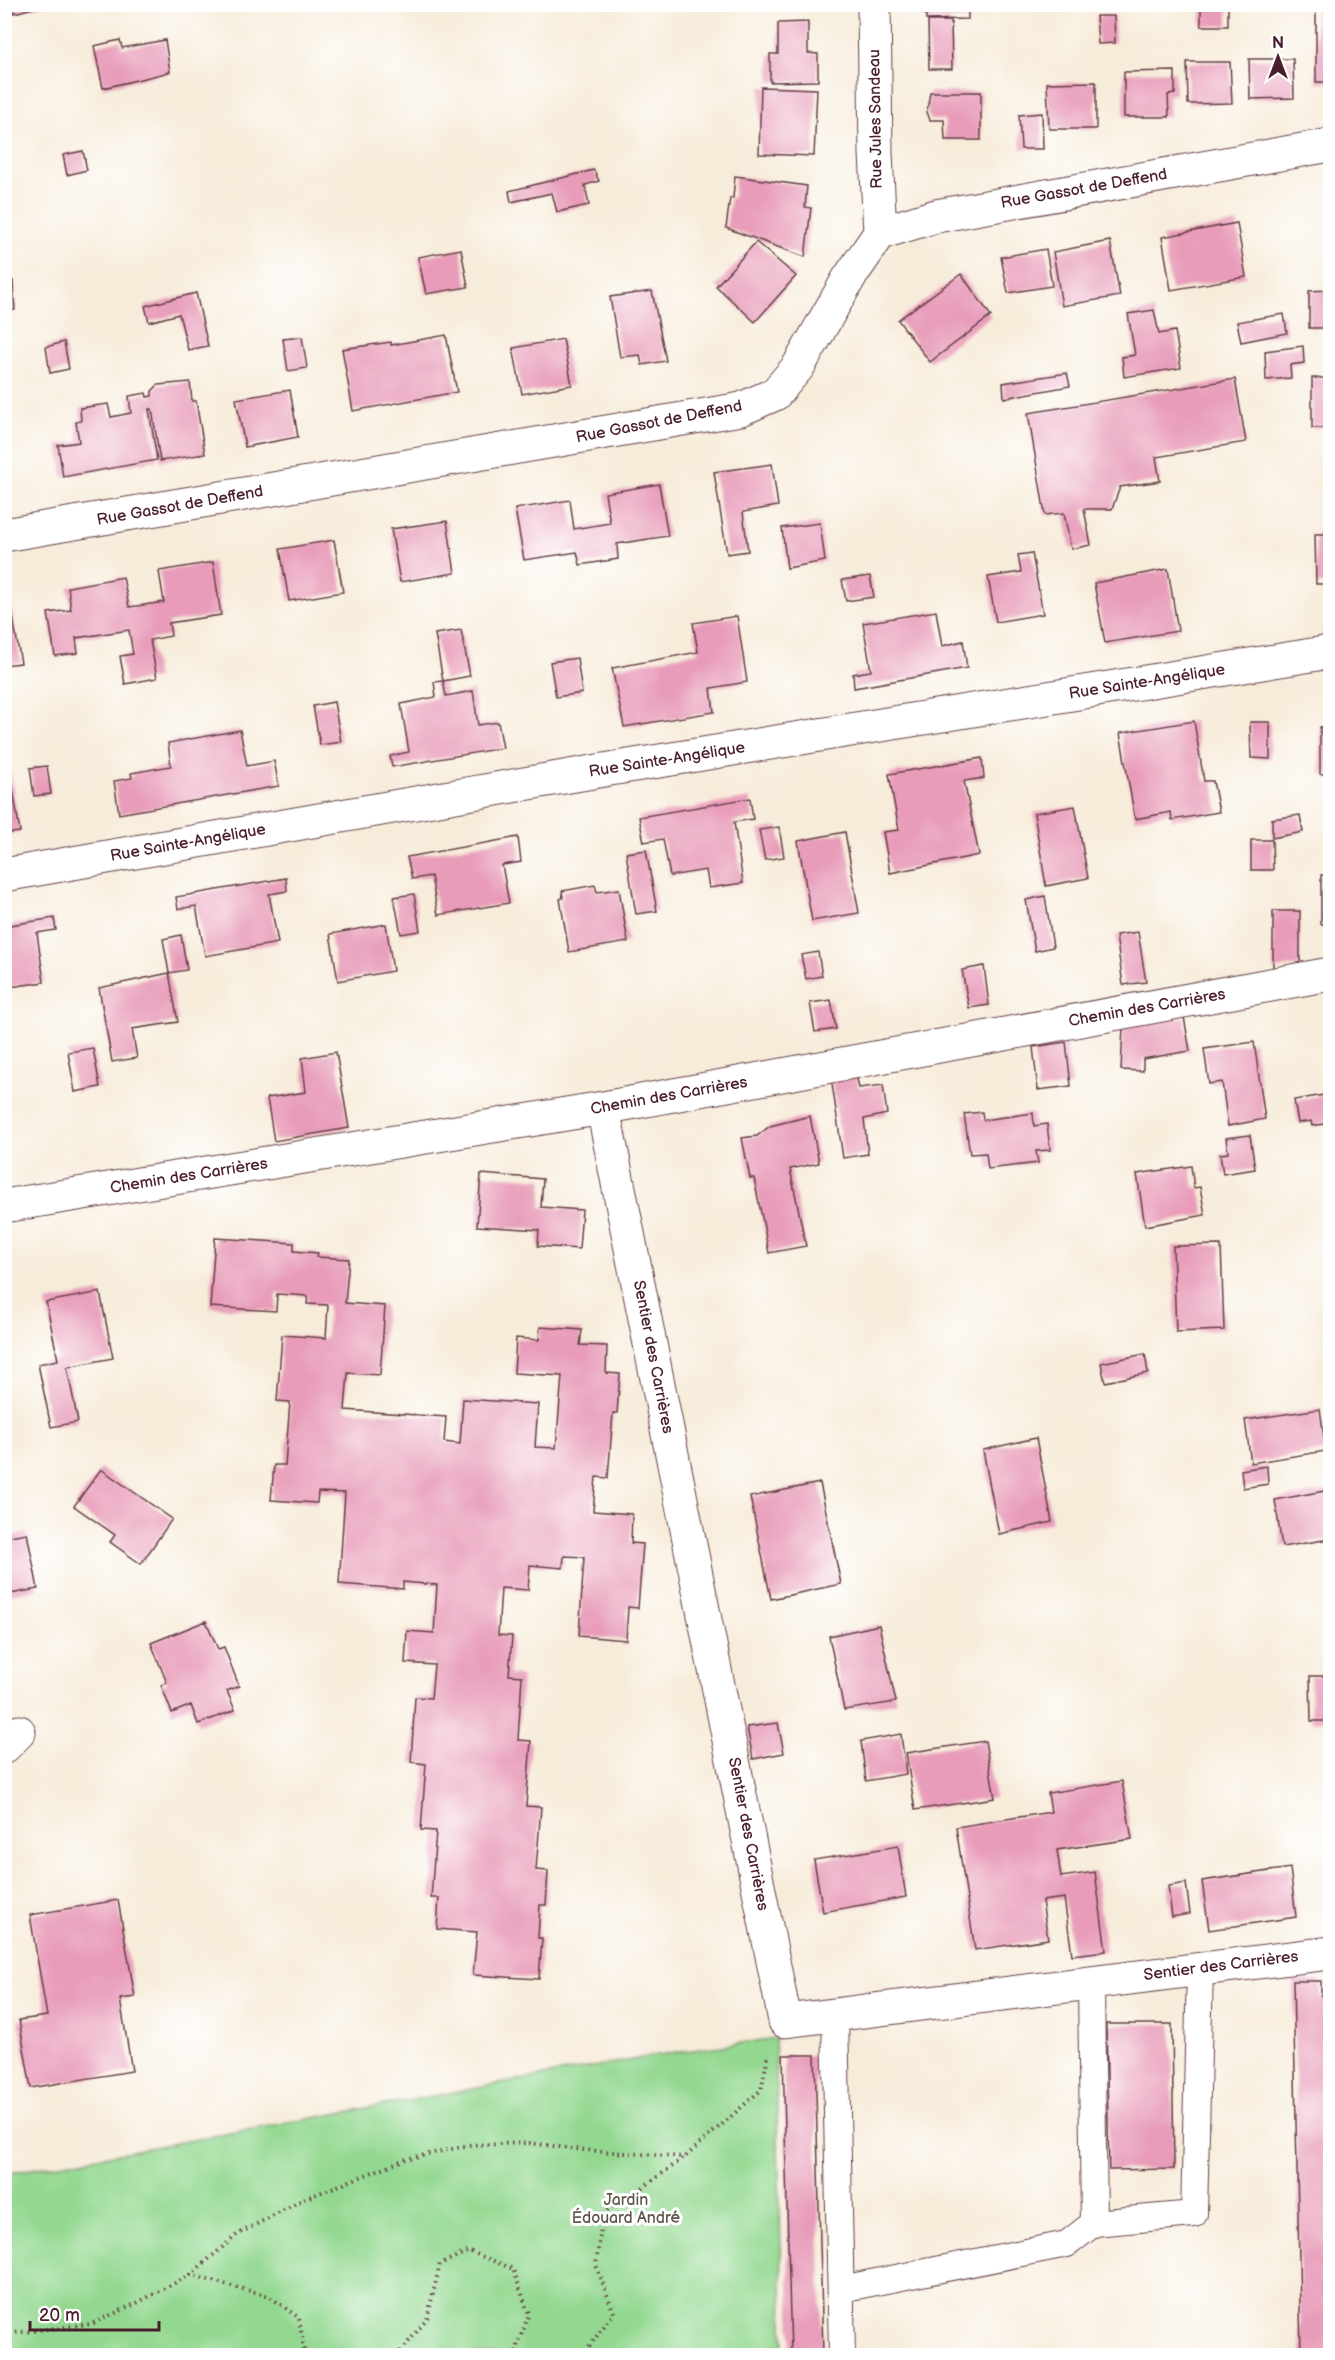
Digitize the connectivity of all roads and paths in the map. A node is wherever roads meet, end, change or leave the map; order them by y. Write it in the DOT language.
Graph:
graph roads {
  1 [pos="874,4"];
  2 [pos="1330,145"];
  3 [pos="880,233"];
  4 [pos="4,535"];
  5 [pos="1330,652"];
  6 [pos="4,875"];
  7 [pos="1330,974"];
  8 [pos="603,1108"];
  9 [pos="4,1206"];
  10 [pos="1330,1953"];
  11 [pos="1200,1969"];
  12 [pos="1091,1982"];
  13 [pos="781,2000"];
  14 [pos="835,2014"];
  15 [pos="684,2157"];
  16 [pos="1094,2223"];
  17 [pos="190,2275"];
  18 [pos="841,2289"];
  19 [pos="4,2334"];
  20 [pos="305,2355"];
  21 [pos="397,2355"];
  22 [pos="514,2355"];
  23 [pos="582,2355"];
  24 [pos="842,2355"];
  1 -- 3 [label="street, Rue Jules Sandeau"];
  2 -- 3 [label="street, Rue Gassot de Deffend"];
  3 -- 4 [label="street, Rue Gassot de Deffend"];
  5 -- 6 [label="street, Rue Sainte-Angélique"];
  7 -- 8 [label="street, Chemin des Carrières"];
  8 -- 9 [label="street, Chemin des Carrières"];
  8 -- 13 [label="street, Sentier des Carrières"];
  10 -- 11 [label="street, Sentier des Carrières"];
  11 -- 12 [label="street, Sentier des Carrières"];
  11 -- 16 [label="lane"];
  12 -- 14 [label="street, Sentier des Carrières"];
  12 -- 16 [label="lane"];
  13 -- 14 [label="street, Sentier des Carrières"];
  13 -- 15 [label="path"];
  14 -- 18 [label="lane"];
  15 -- 17 [label="path"];
  15 -- 23 [label="path"];
  16 -- 18 [label="lane"];
  17 -- 19 [label="path"];
  17 -- 20 [label="path"];
  18 -- 24 [label="lane"];
  21 -- 22 [label="path"];
}
